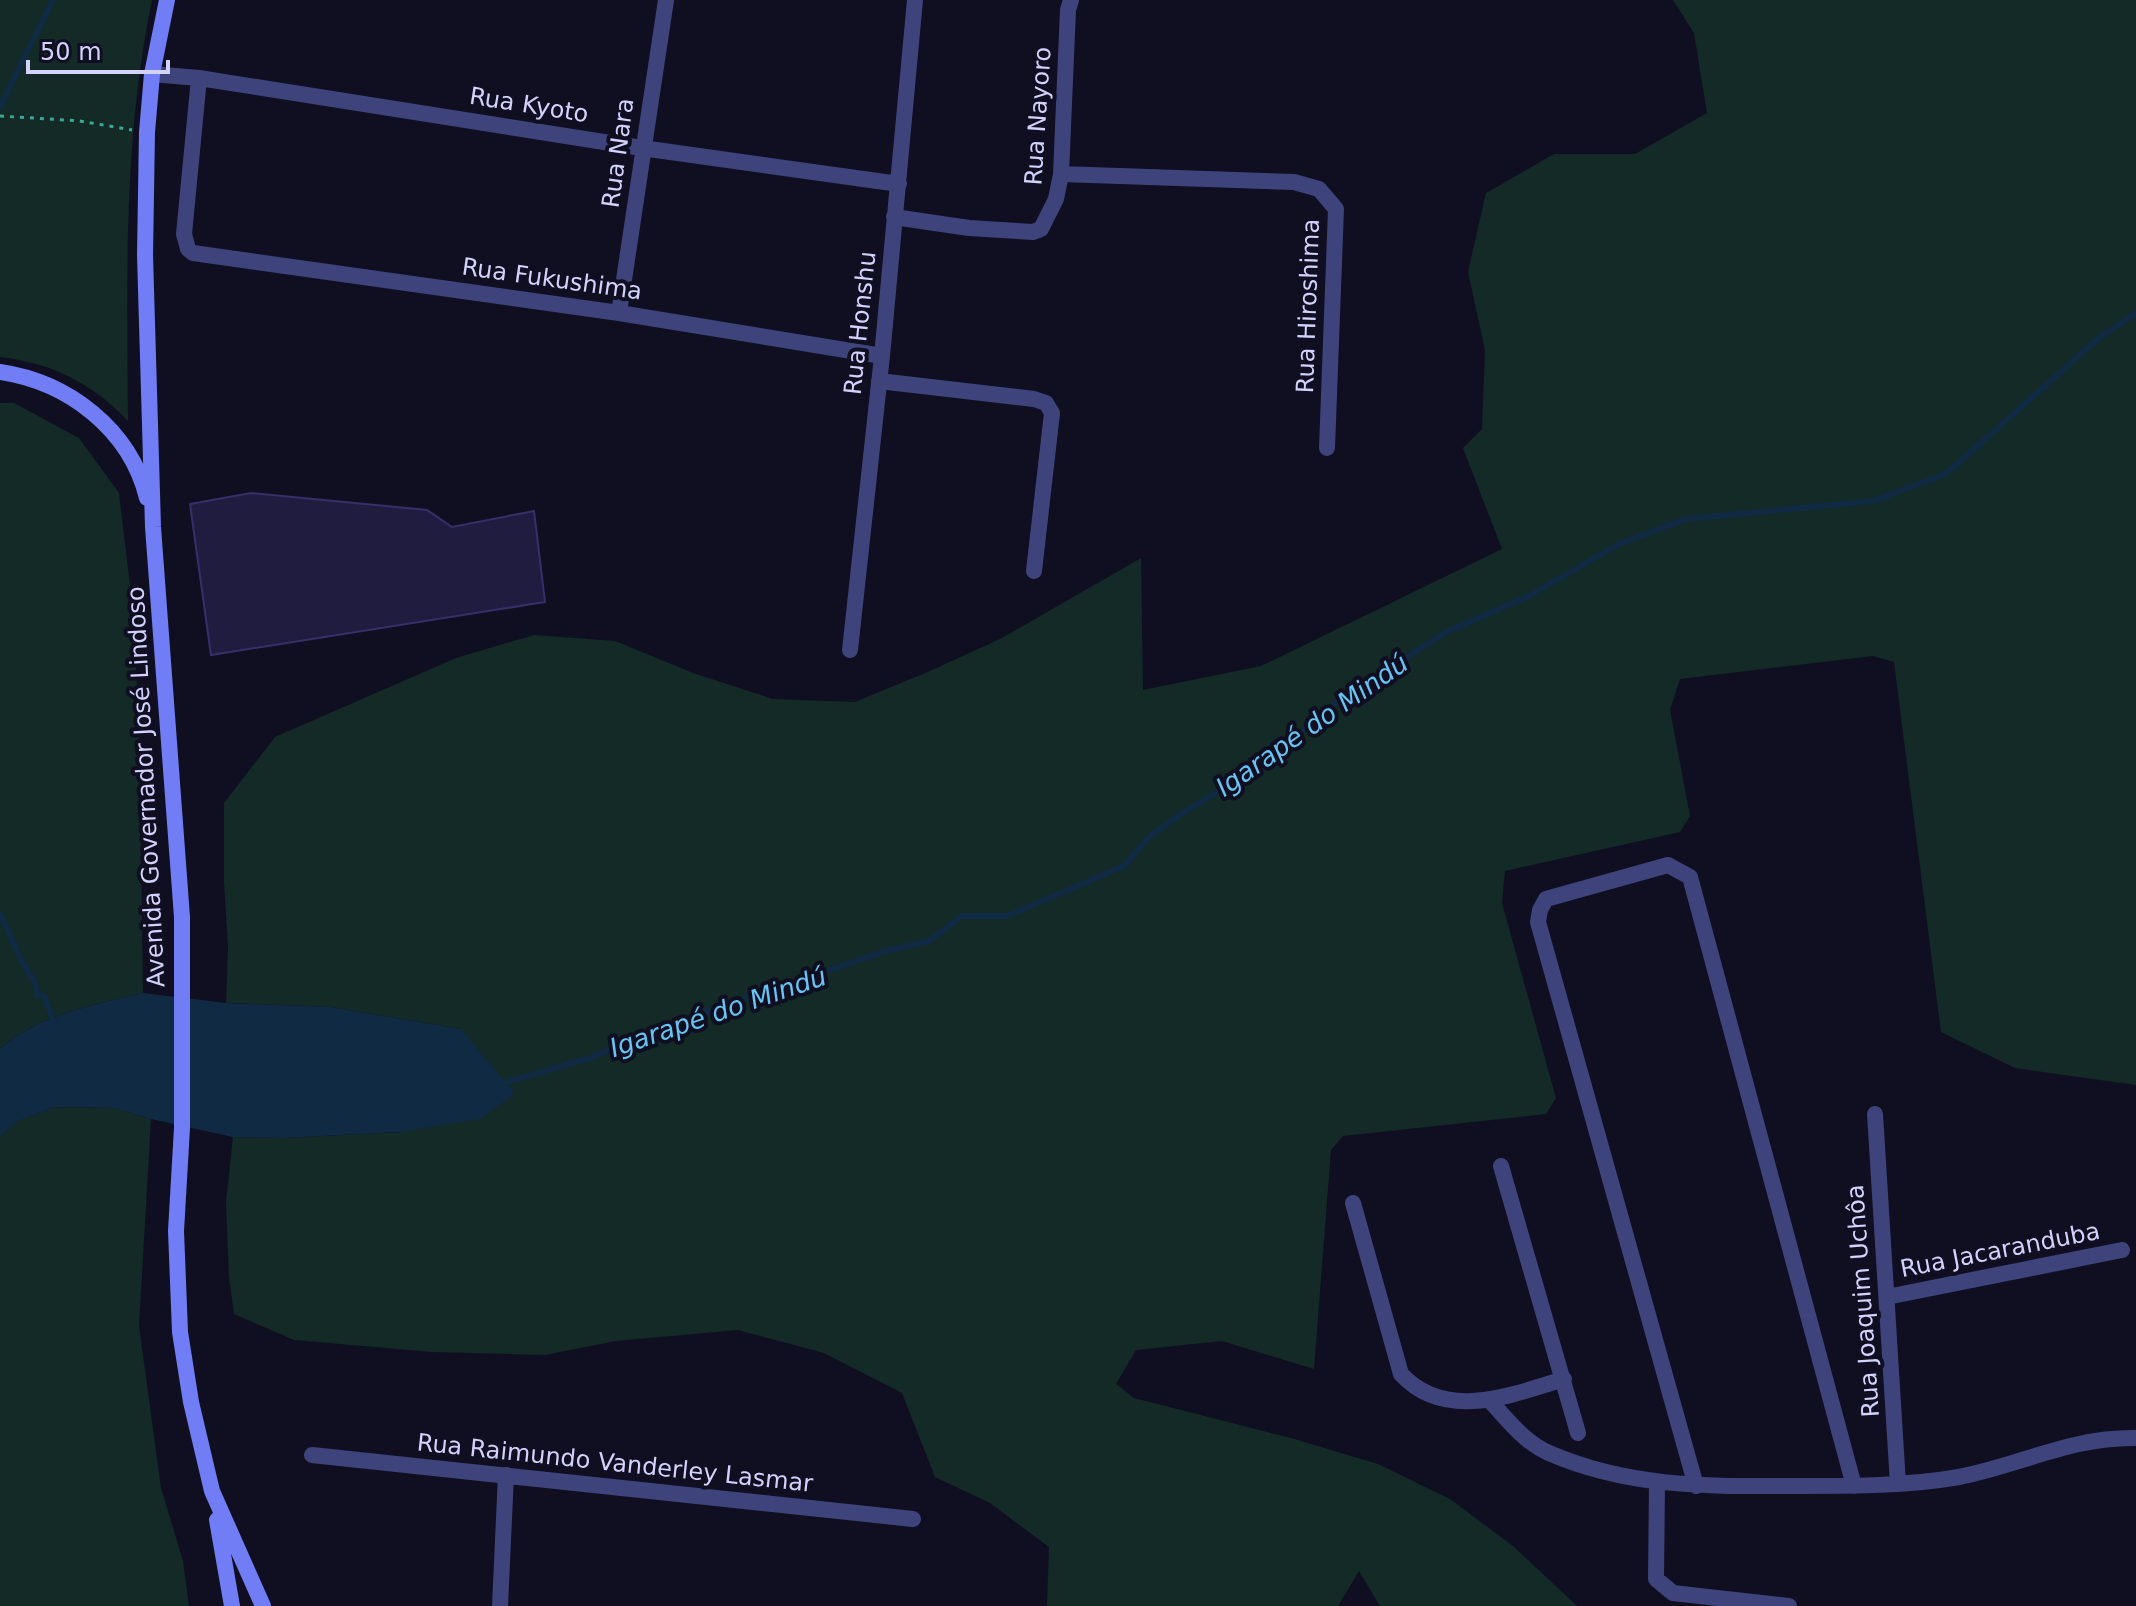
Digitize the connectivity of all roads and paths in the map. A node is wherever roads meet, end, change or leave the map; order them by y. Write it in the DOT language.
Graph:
graph roads {
  1 [pos="167,0"];
  2 [pos="666,0"];
  3 [pos="915,0"];
  4 [pos="1071,0"];
  5 [pos="152,74"];
  6 [pos="199,78"];
  7 [pos="0,116"];
  8 [pos="147,132"];
  9 [pos="642,148"];
  10 [pos="1061,174"];
  11 [pos="899,184"];
  12 [pos="894,217"];
  13 [pos="619,313"];
  14 [pos="882,356"];
  15 [pos="0,372"];
  16 [pos="879,381"];
  17 [pos="1327,448"];
  18 [pos="153,527"];
  19 [pos="1034,571"];
  20 [pos="850,650"];
  21 [pos="1875,1114"];
  22 [pos="1501,1166"];
  23 [pos="1353,1203"];
  24 [pos="2122,1250"];
  25 [pos="1887,1297"];
  26 [pos="1564,1379"];
  27 [pos="1490,1401"];
  28 [pos="1578,1433"];
  29 [pos="2136,1438"];
  30 [pos="312,1455"];
  31 [pos="506,1475"];
  32 [pos="1657,1483"];
  33 [pos="1898,1484"];
  34 [pos="1696,1486"];
  35 [pos="1854,1486"];
  36 [pos="212,1491"];
  37 [pos="913,1519"];
  38 [pos="232,1606"];
  39 [pos="263,1606"];
  40 [pos="500,1606"];
  41 [pos="1789,1606"];
  1 -- 5 [label="main road, Avenida Governador José Lindoso"];
  2 -- 9 [label="street, Rua Nara"];
  3 -- 11 [label="street, Rua Honshu"];
  4 -- 10 [label="street, Rua Nayoro"];
  5 -- 6 [label="street, Rua Kyoto"];
  5 -- 8 [label="main road, Avenida Governador José Lindoso"];
  6 -- 9 [label="street, Rua Kyoto"];
  6 -- 13 [label="street, Rua Fukushima"];
  7 -- 8 [label="path"];
  8 -- 18 [label="main road, Avenida Governador José Lindoso"];
  9 -- 11 [label="street, Rua Kyoto"];
  9 -- 13 [label="street, Rua Nara"];
  10 -- 12 [label="street, Rua Nayoro"];
  10 -- 17 [label="street, Rua Hiroshima"];
  11 -- 12 [label="street, Rua Honshu"];
  12 -- 14 [label="street, Rua Honshu"];
  13 -- 14 [label="street, Rua Fukushima"];
  14 -- 16 [label="street, Rua Honshu"];
  15 -- 18 [label="main road"];
  16 -- 19 [label="street"];
  16 -- 20 [label="street, Rua Honshu"];
  18 -- 36 [label="main road, Avenida Governador José Lindoso"];
  21 -- 25 [label="street, Rua Joaquim Uchôa"];
  22 -- 26 [label="street"];
  23 -- 27 [label="street"];
  24 -- 25 [label="street, Rua Jacaranduba"];
  25 -- 33 [label="street, Rua Joaquim Uchôa"];
  26 -- 27 [label="street"];
  26 -- 28 [label="street"];
  27 -- 32 [label="street"];
  29 -- 33 [label="street"];
  30 -- 31 [label="street, Rua Raimundo Vanderley Lasmar"];
  31 -- 37 [label="street, Rua Raimundo Vanderley Lasmar"];
  31 -- 40 [label="street"];
  32 -- 34 [label="street"];
  32 -- 41 [label="street"];
  33 -- 35 [label="street"];
  34 -- 35 [label="street"];
  34 -- 35 [label="street"];
  36 -- 38 [label="main road"];
  36 -- 39 [label="main road, Avenida Governador José Lindoso"];
}
